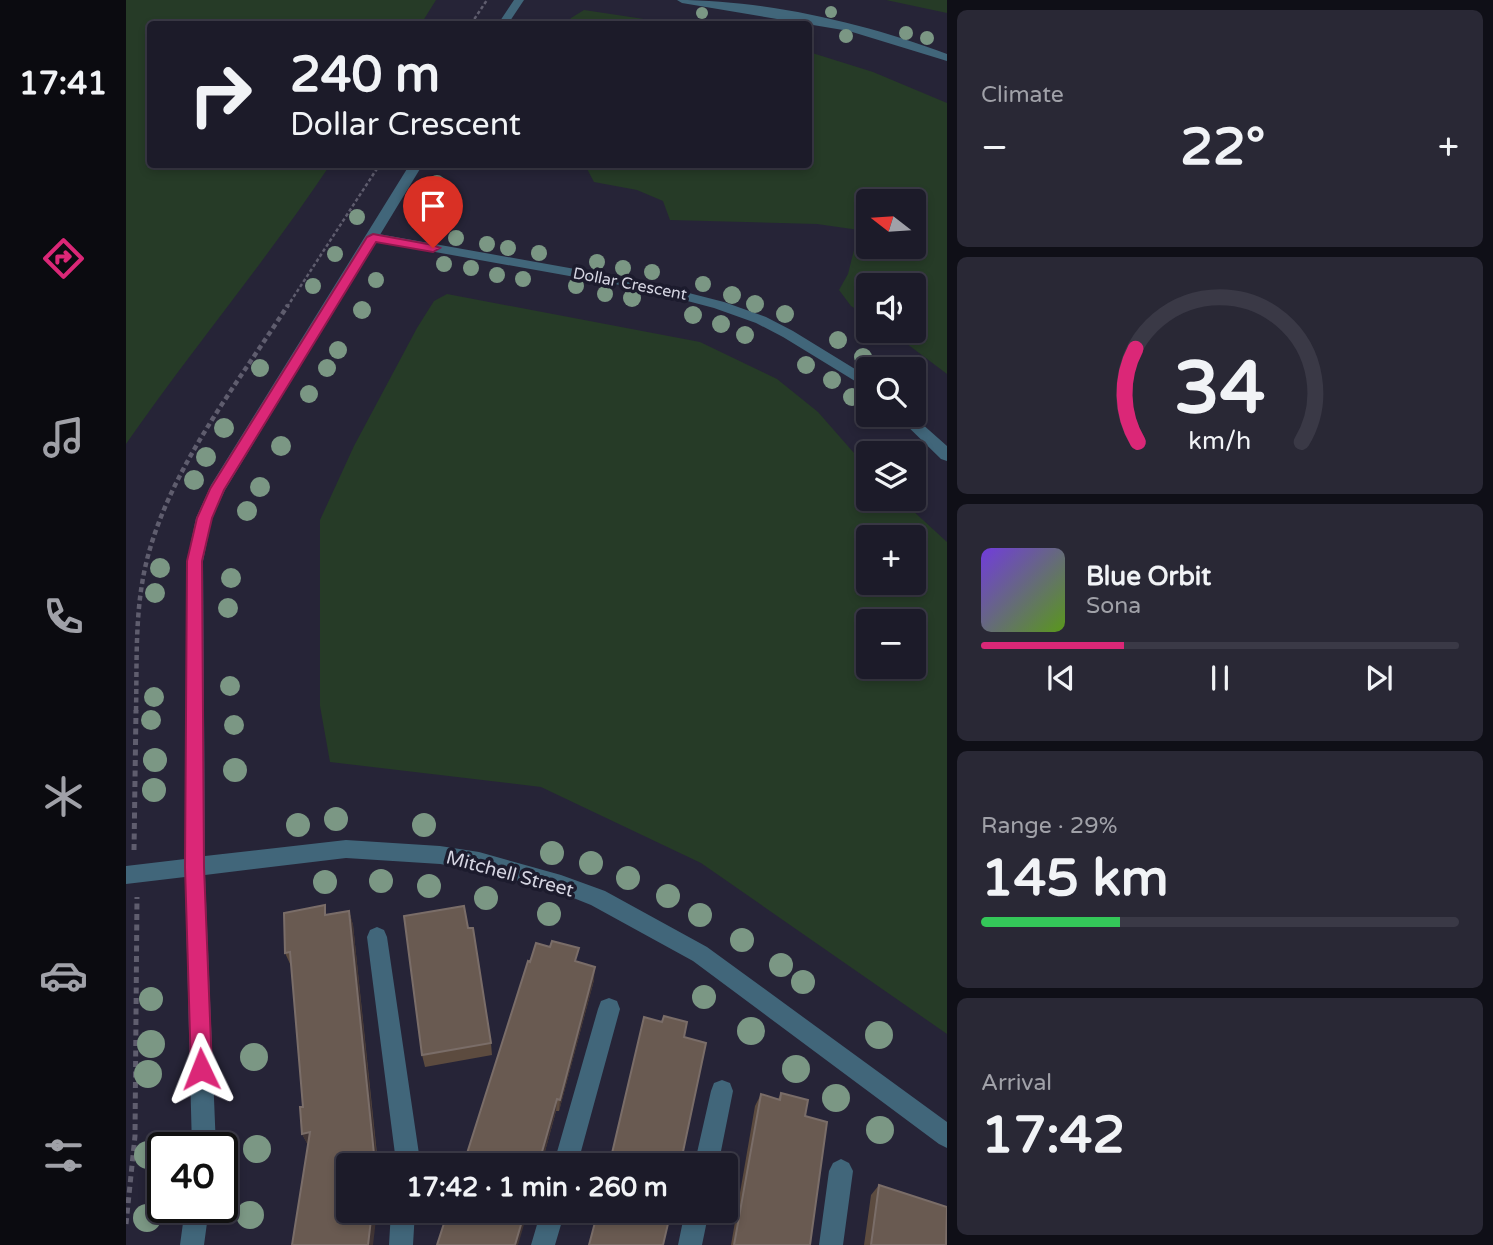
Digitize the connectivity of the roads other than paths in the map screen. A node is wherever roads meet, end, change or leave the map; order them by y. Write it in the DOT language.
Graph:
graph roads {
  1 [pos="519,0"];
  2 [pos="682,0"];
  3 [pos="505,21"];
  4 [pos="947,58"];
  5 [pos="415,168"];
  6 [pos="373,237"];
  7 [pos="856,376"];
  8 [pos="916,427"];
  9 [pos="947,455"];
  10 [pos="195,867"];
  11 [pos="126,875"];
  12 [pos="377,937"];
  13 [pos="609,1009"];
  14 [pos="722,1091"];
  15 [pos="203,1132"];
  16 [pos="947,1136"];
  17 [pos="407,1153"];
  18 [pos="569,1153"];
  19 [pos="709,1153"];
  20 [pos="841,1171"];
  21 [pos="195,1223"];
  22 [pos="402,1223"];
  23 [pos="549,1223"];
  24 [pos="695,1223"];
  25 [pos="191,1245"];
  26 [pos="401,1245"];
  27 [pos="543,1245"];
  28 [pos="690,1245"];
  29 [pos="831,1245"];
  1 -- 3 [label="street"];
  2 -- 4 [label="street"];
  5 -- 6 [label="street"];
  6 -- 7 [label="street, Dollar Crescent"];
  6 -- 10 [label="street"];
  8 -- 9 [label="street"];
  10 -- 11 [label="street, Mitchell Street"];
  10 -- 15 [label="street"];
  10 -- 16 [label="street, Mitchell Street"];
  12 -- 17 [label="street"];
  13 -- 18 [label="street"];
  14 -- 19 [label="street"];
  20 -- 29 [label="street"];
  21 -- 25 [label="street"];
  22 -- 26 [label="street"];
  23 -- 27 [label="street"];
  24 -- 28 [label="street"];
}
